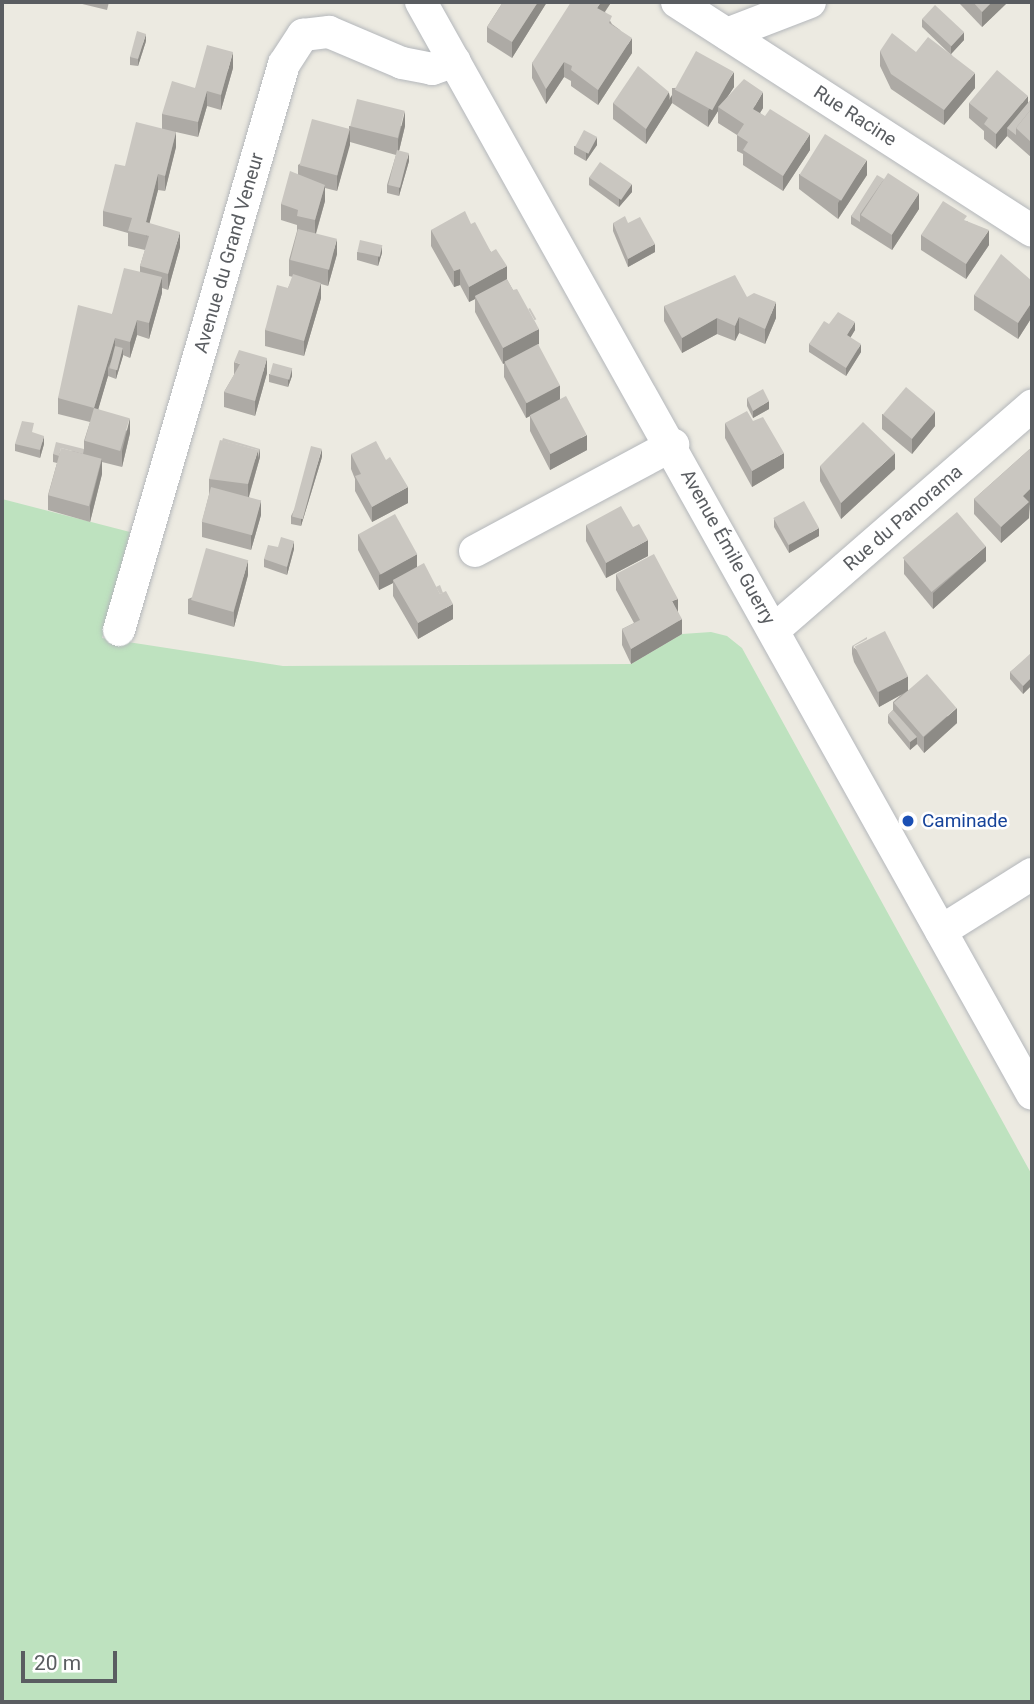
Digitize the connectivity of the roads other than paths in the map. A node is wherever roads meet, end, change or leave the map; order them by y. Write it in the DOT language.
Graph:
graph roads {
  1 [pos="421,2"];
  2 [pos="677,2"];
  3 [pos="810,2"];
  4 [pos="727,34"];
  5 [pos="455,61"];
  6 [pos="1032,231"];
  7 [pos="1032,406"];
  8 [pos="673,445"];
  9 [pos="475,551"];
  10 [pos="119,630"];
  11 [pos="774,630"];
  12 [pos="1032,874"];
  13 [pos="941,931"];
  14 [pos="1032,1094"];
  1 -- 5 [label="street, Avenue Émile Guerry"];
  2 -- 4 [label="street, Rue Racine"];
  3 -- 4 [label="street"];
  4 -- 6 [label="street, Rue Racine"];
  5 -- 8 [label="street, Avenue Émile Guerry"];
  5 -- 10 [label="street, Avenue du Grand Veneur"];
  7 -- 11 [label="street, Rue du Panorama"];
  8 -- 9 [label="street"];
  8 -- 11 [label="street, Avenue Émile Guerry"];
  11 -- 13 [label="street, Avenue Émile Guerry"];
  12 -- 13 [label="street"];
  13 -- 14 [label="street, Avenue Émile Guerry"];
}
